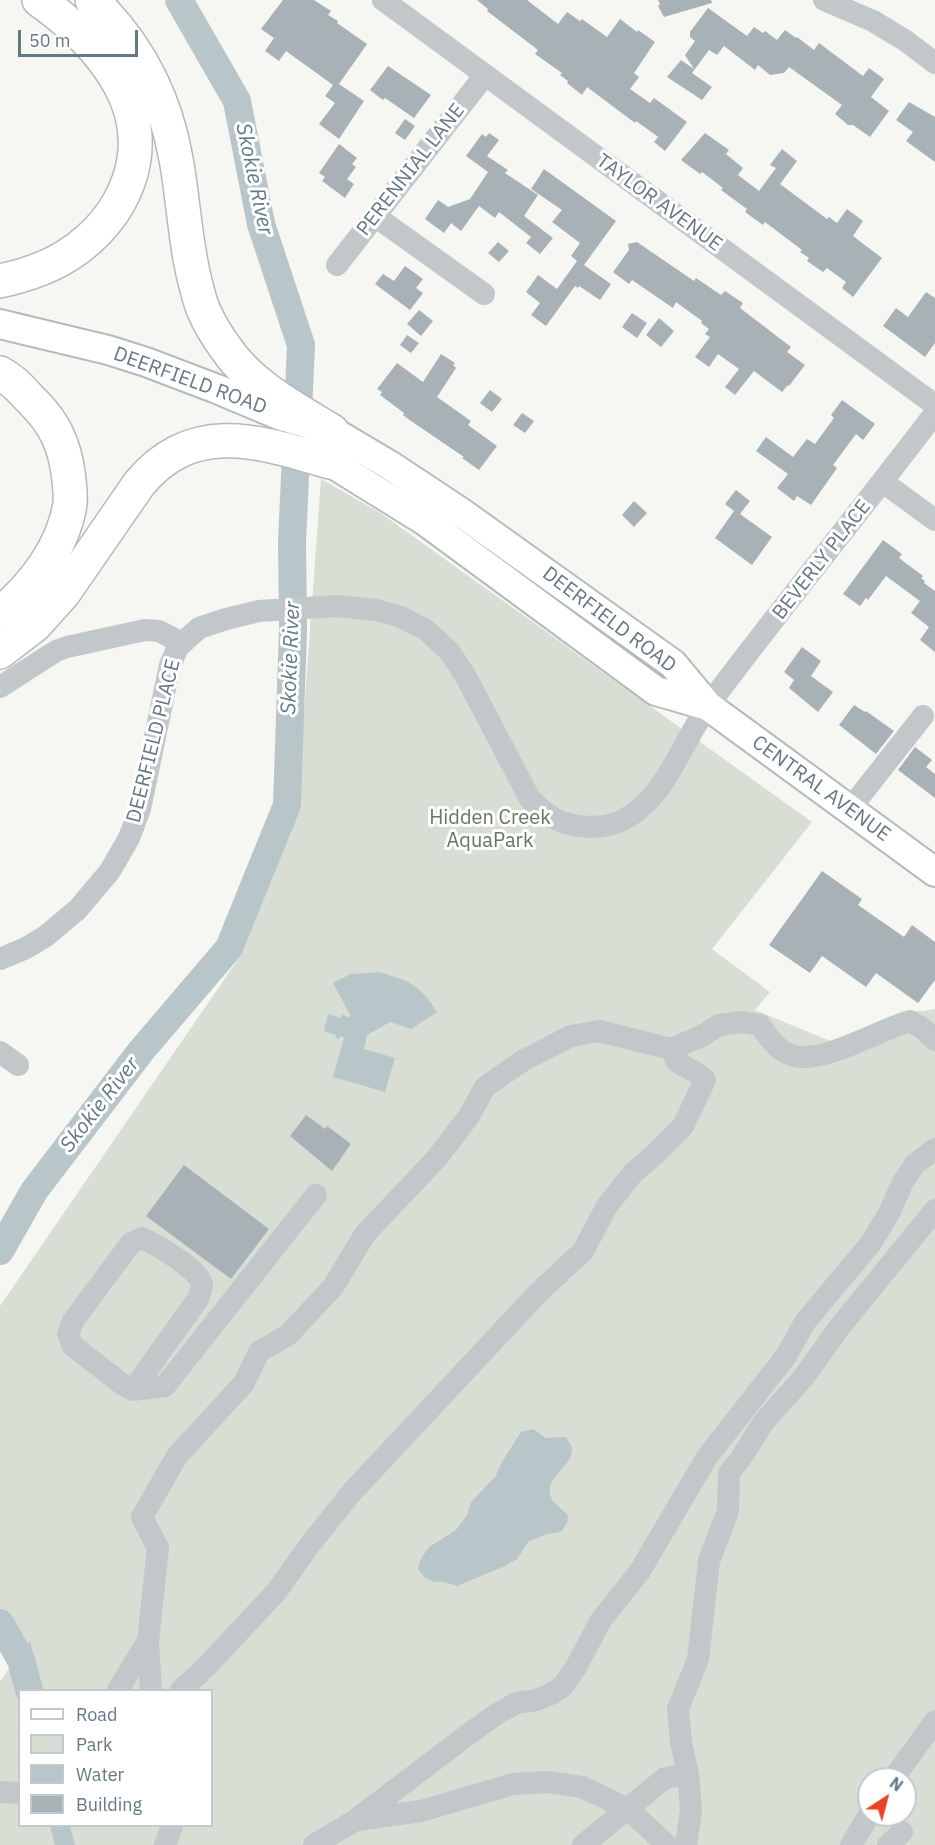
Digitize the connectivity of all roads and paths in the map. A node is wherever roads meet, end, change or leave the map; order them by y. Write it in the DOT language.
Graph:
graph roads {
  1 [pos="39,0"];
  2 [pos="92,0"];
  3 [pos="383,0"];
  4 [pos="824,0"];
  5 [pos="863,7"];
  6 [pos="935,63"];
  7 [pos="485,75"];
  8 [pos="375,216"];
  9 [pos="337,265"];
  10 [pos="0,281"];
  11 [pos="484,294"];
  12 [pos="0,324"];
  13 [pos="0,343"];
  14 [pos="0,373"];
  15 [pos="935,405"];
  16 [pos="935,413"];
  17 [pos="276,422"];
  18 [pos="331,447"];
  19 [pos="883,482"];
  20 [pos="935,520"];
  21 [pos="0,614"];
  22 [pos="182,643"];
  23 [pos="0,652"];
  24 [pos="0,687"];
  25 [pos="708,706"];
  26 [pos="923,716"];
  27 [pos="849,810"];
  28 [pos="935,872"];
  29 [pos="0,958"];
  30 [pos="935,1040"];
  31 [pos="672,1049"];
  32 [pos="0,1052"];
  33 [pos="18,1065"];
  34 [pos="935,1149"];
  35 [pos="316,1195"];
  36 [pos="935,1210"];
  37 [pos="133,1390"];
  38 [pos="148,1641"];
  39 [pos="119,1689"];
  40 [pos="152,1689"];
  41 [pos="182,1689"];
  42 [pos="935,1721"];
  43 [pos="902,1767"];
  44 [pos="688,1774"];
  45 [pos="0,1792"];
  46 [pos="18,1794"];
  47 [pos="628,1809"];
  48 [pos="354,1821"];
  49 [pos="172,1827"];
  50 [pos="862,1827"];
  51 [pos="165,1845"];
  52 [pos="314,1845"];
  53 [pos="583,1845"];
  54 [pos="667,1845"];
  55 [pos="686,1845"];
  56 [pos="851,1845"];
  1 -- 10 [label="highway"];
  2 -- 17 [label="highway"];
  3 -- 7 [label="street, TAYLOR AVENUE"];
  4 -- 5 [label="street"];
  5 -- 6 [label="street"];
  7 -- 8 [label="street, PERENNIAL LANE"];
  7 -- 15 [label="street, TAYLOR AVENUE"];
  8 -- 9 [label="street, PERENNIAL LANE"];
  8 -- 11 [label="street"];
  12 -- 17 [label="main road, DEERFIELD ROAD"];
  13 -- 17 [label="main road, DEERFIELD ROAD"];
  14 -- 21 [label="highway"];
  16 -- 19 [label="street, BEVERLY PLACE"];
  17 -- 18 [label="highway"];
  17 -- 18 [label="highway"];
  17 -- 23 [label="highway"];
  18 -- 25 [label="main road, DEERFIELD ROAD"];
  19 -- 20 [label="street"];
  19 -- 25 [label="street, BEVERLY PLACE"];
  22 -- 24 [label="street"];
  22 -- 25 [label="street, BEVERLY PLACE"];
  22 -- 29 [label="street, DEERFIELD PLACE"];
  25 -- 27 [label="main road, CENTRAL AVENUE"];
  26 -- 27 [label="street"];
  27 -- 28 [label="main road, CENTRAL AVENUE"];
  30 -- 31 [label="street"];
  31 -- 38 [label="street"];
  31 -- 41 [label="street"];
  32 -- 33 [label="street"];
  34 -- 48 [label="street"];
  35 -- 37 [label="street"];
  36 -- 44 [label="street"];
  37 -- 37 [label="street"];
  38 -- 39 [label="street"];
  38 -- 40 [label="street"];
  42 -- 43 [label="street"];
  44 -- 47 [label="street"];
  44 -- 55 [label="street"];
  45 -- 46 [label="street"];
  47 -- 48 [label="street"];
  47 -- 53 [label="street"];
  47 -- 54 [label="street"];
  48 -- 52 [label="street"];
  49 -- 51 [label="street"];
  50 -- 56 [label="street"];
}
